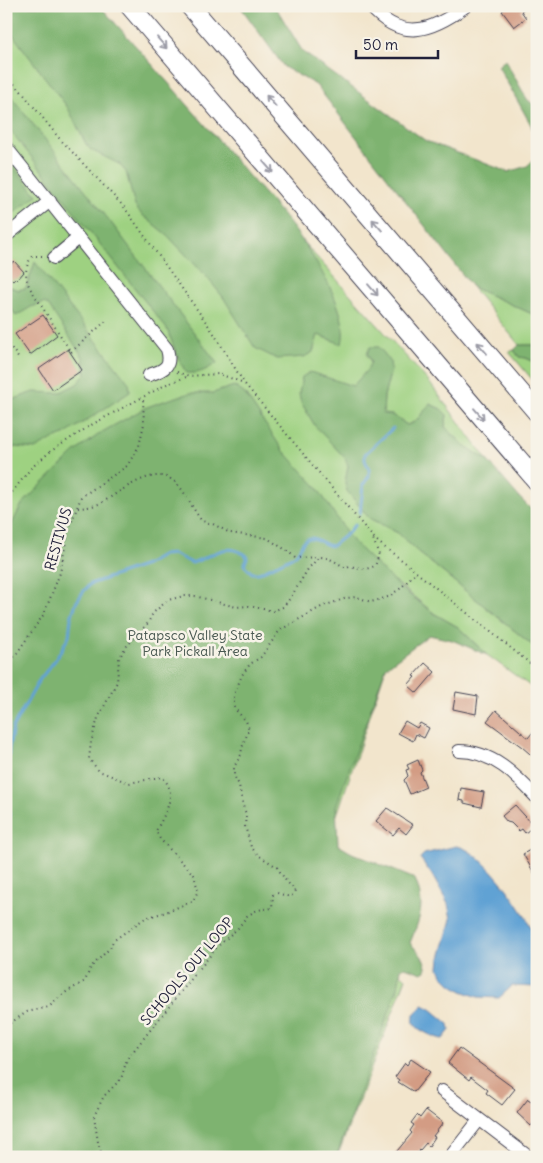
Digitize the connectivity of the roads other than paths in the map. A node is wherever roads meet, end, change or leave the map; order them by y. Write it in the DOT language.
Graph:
graph roads {
  1 [pos="130,6"];
  2 [pos="190,6"];
  3 [pos="370,6"];
  4 [pos="466,6"];
  5 [pos="6,147"];
  6 [pos="50,201"];
  7 [pos="6,236"];
  8 [pos="78,238"];
  9 [pos="54,258"];
  10 [pos="149,374"];
  11 [pos="537,412"];
  12 [pos="537,481"];
  13 [pos="459,751"];
  14 [pos="537,798"];
  15 [pos="442,1091"];
  16 [pos="479,1120"];
  17 [pos="450,1157"];
  18 [pos="529,1157"];
  1 -- 12 [label="highway, one-way"];
  11 -- 2 [label="highway, one-way"];
  3 -- 4 [label="street"];
  5 -- 6 [label="street"];
  6 -- 7 [label="street"];
  6 -- 8 [label="street"];
  8 -- 9 [label="street"];
  8 -- 10 [label="street"];
  13 -- 14 [label="street"];
  15 -- 16 [label="street"];
  16 -- 17 [label="street"];
  16 -- 18 [label="street"];
}
